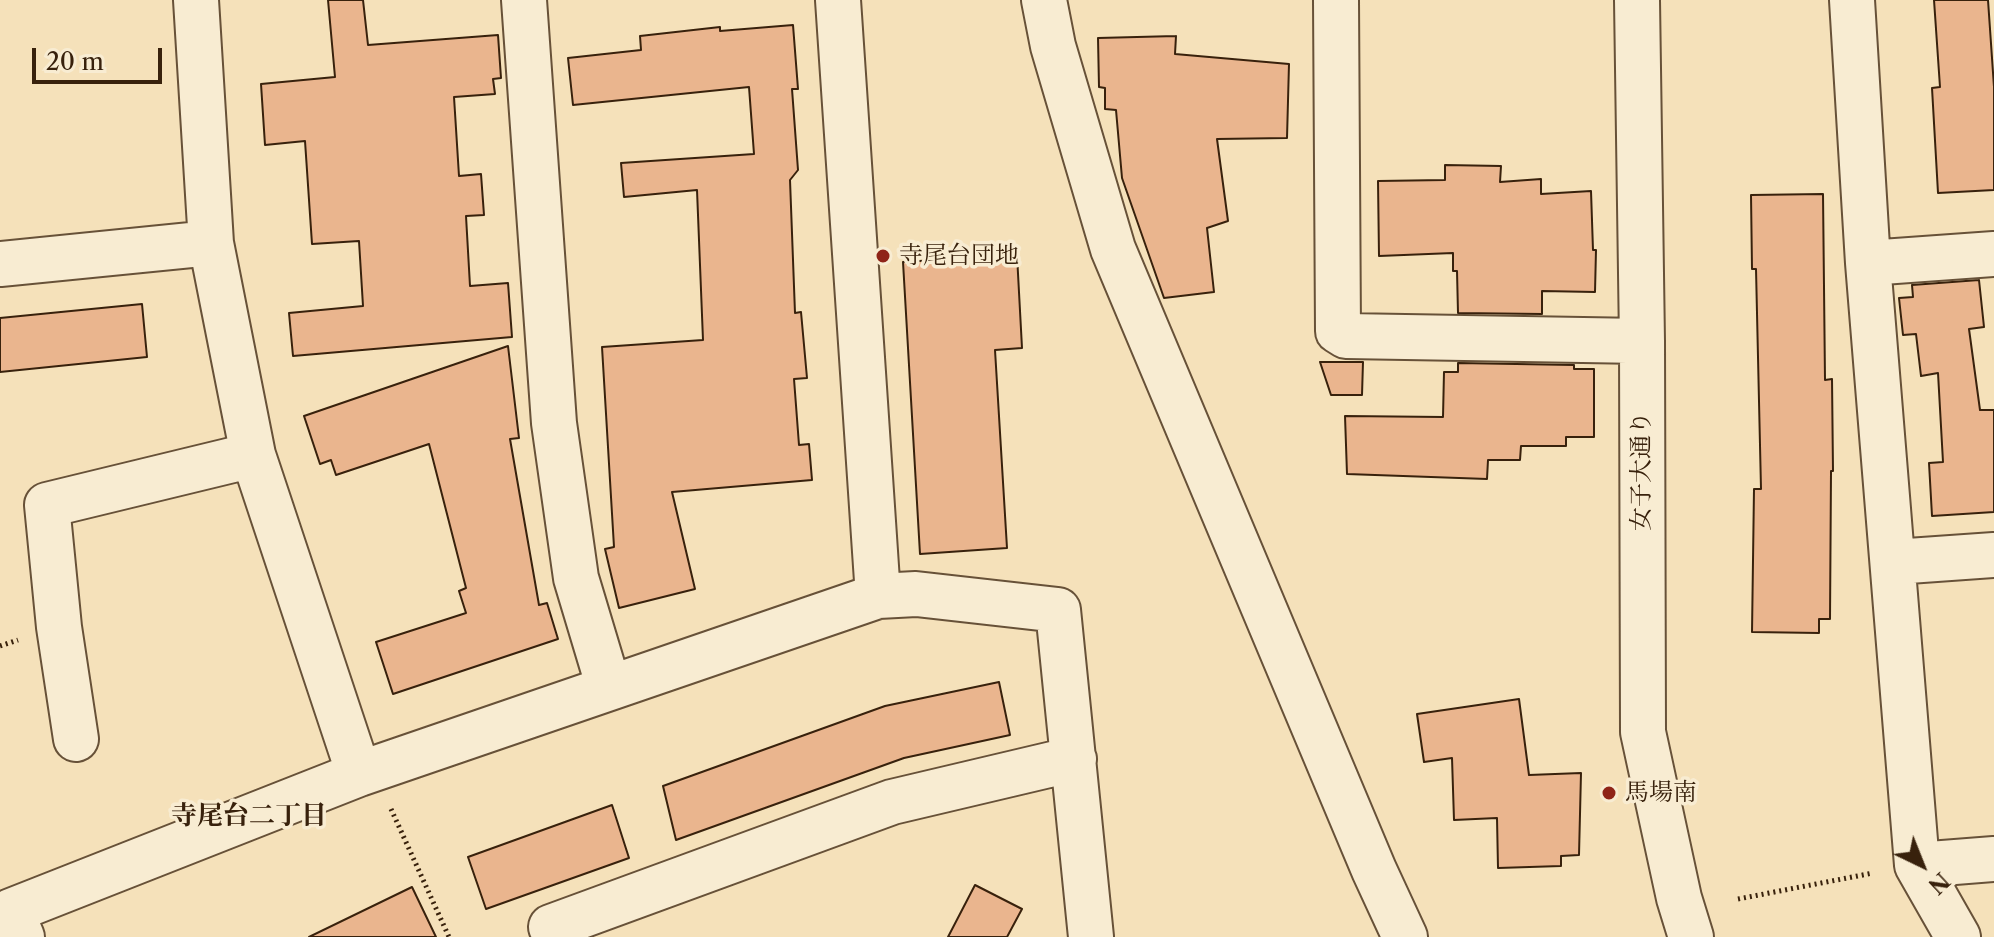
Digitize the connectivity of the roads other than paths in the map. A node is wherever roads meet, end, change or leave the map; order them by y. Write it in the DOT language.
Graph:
graph roads {
  1 [pos="196,0"];
  2 [pos="524,0"];
  3 [pos="838,0"];
  4 [pos="1044,0"];
  5 [pos="1336,0"];
  6 [pos="1637,0"];
  7 [pos="1852,0"];
  8 [pos="211,243"];
  9 [pos="1994,254"];
  10 [pos="1868,263"];
  11 [pos="0,264"];
  12 [pos="1642,341"];
  13 [pos="253,455"];
  14 [pos="1994,555"];
  15 [pos="1894,562"];
  16 [pos="878,596"];
  17 [pos="609,688"];
  18 [pos="76,739"];
  19 [pos="1074,759"];
  20 [pos="372,785"];
  21 [pos="1994,859"];
  22 [pos="1917,865"];
  23 [pos="551,927"];
  24 [pos="1090,936"];
  25 [pos="22,937"];
  26 [pos="1405,937"];
  27 [pos="1691,937"];
  28 [pos="1958,937"];
  1 -- 8 [label="street"];
  2 -- 17 [label="street"];
  3 -- 16 [label="street"];
  4 -- 26 [label="street"];
  5 -- 12 [label="street"];
  6 -- 12 [label="street, 女子大通り"];
  7 -- 10 [label="street"];
  8 -- 11 [label="street"];
  8 -- 13 [label="street"];
  9 -- 10 [label="street"];
  10 -- 15 [label="street"];
  12 -- 27 [label="street, 女子大通り"];
  13 -- 18 [label="street"];
  13 -- 20 [label="street"];
  14 -- 15 [label="street"];
  15 -- 22 [label="street"];
  16 -- 17 [label="street"];
  16 -- 19 [label="street"];
  17 -- 20 [label="street"];
  19 -- 23 [label="street"];
  19 -- 24 [label="street"];
  20 -- 25 [label="street"];
  21 -- 22 [label="street"];
  22 -- 28 [label="street"];
}
